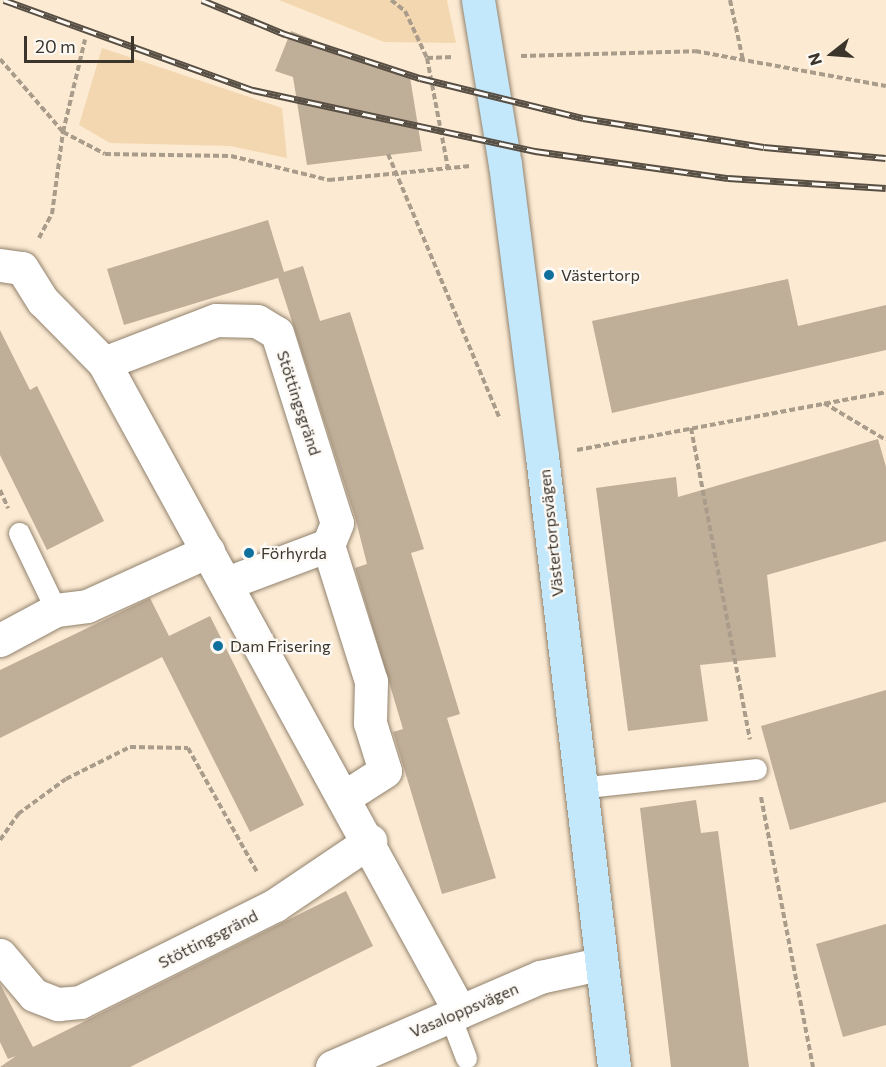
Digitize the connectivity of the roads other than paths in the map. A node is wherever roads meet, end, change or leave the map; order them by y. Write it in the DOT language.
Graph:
graph roads {
  1 [pos="478,0"];
  2 [pos="11,266"];
  3 [pos="104,363"];
  4 [pos="19,533"];
  5 [pos="328,545"];
  6 [pos="208,551"];
  7 [pos="227,583"];
  8 [pos="56,610"];
  9 [pos="0,640"];
  10 [pos="756,769"];
  11 [pos="578,788"];
  12 [pos="343,798"];
  13 [pos="370,841"];
  14 [pos="0,955"];
  15 [pos="599,964"];
  16 [pos="455,1014"];
  17 [pos="466,1058"];
  18 [pos="332,1067"];
  19 [pos="614,1067"];
  1 -- 11 [label="street, Västertorpsvägen"];
  2 -- 3 [label="street"];
  3 -- 5 [label="street, Stöttingsgränd"];
  3 -- 6 [label="street"];
  4 -- 8 [label="lane"];
  5 -- 7 [label="street"];
  5 -- 12 [label="street"];
  6 -- 7 [label="street"];
  6 -- 8 [label="street"];
  7 -- 12 [label="street"];
  8 -- 9 [label="street"];
  10 -- 11 [label="lane"];
  11 -- 15 [label="street, Västertorpsvägen"];
  12 -- 13 [label="street"];
  13 -- 14 [label="street, Stöttingsgränd"];
  13 -- 16 [label="street"];
  15 -- 16 [label="street, Vasaloppsvägen"];
  15 -- 19 [label="street, Västertorpsvägen"];
  16 -- 17 [label="lane"];
  16 -- 18 [label="street, Vasaloppsvägen"];
}
